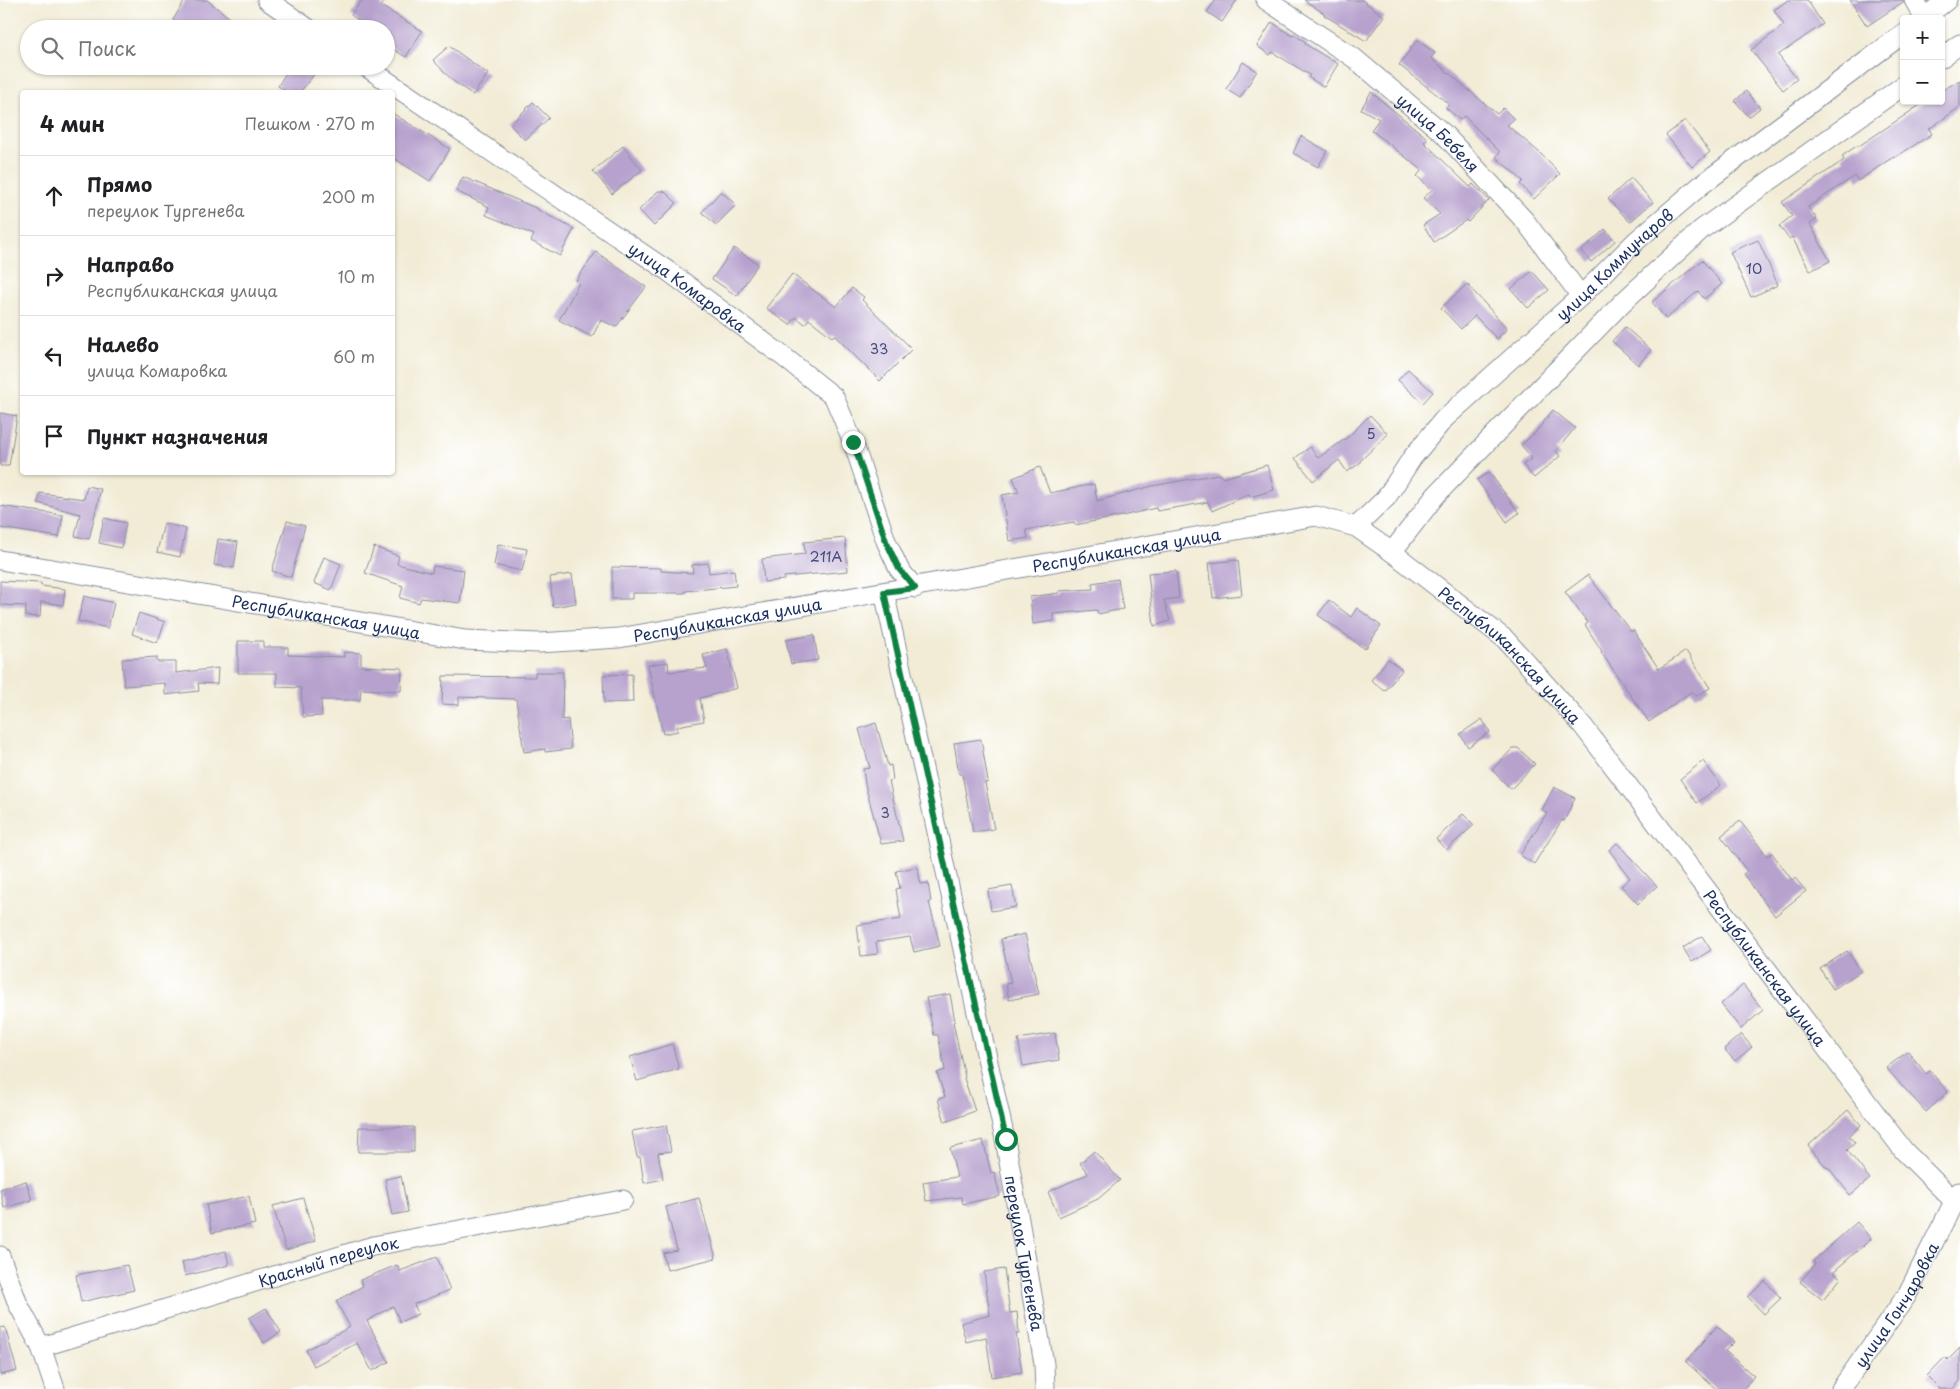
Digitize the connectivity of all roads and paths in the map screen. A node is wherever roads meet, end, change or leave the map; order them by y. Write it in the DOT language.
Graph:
graph roads {
  1 [pos="267,0"];
  2 [pos="1266,0"];
  3 [pos="1914,0"];
  4 [pos="1947,0"];
  5 [pos="1922,15"];
  6 [pos="1928,15"];
  7 [pos="296,20"];
  8 [pos="1900,36"];
  9 [pos="1960,44"];
  10 [pos="1945,55"];
  11 [pos="378,75"];
  12 [pos="1900,88"];
  13 [pos="1581,296"];
  14 [pos="1356,527"];
  15 [pos="1392,552"];
  16 [pos="0,560"];
  17 [pos="915,588"];
  18 [pos="884,592"];
  19 [pos="1957,1196"];
  20 [pos="623,1200"];
  21 [pos="0,1256"];
  22 [pos="41,1348"];
  23 [pos="55,1389"];
  24 [pos="1045,1389"];
  25 [pos="1842,1389"];
  1 -- 7 [label="street"];
  2 -- 13 [label="street, улица Бебеля"];
  3 -- 5 [label="street"];
  4 -- 6 [label="street"];
  8 -- 13 [label="street, улица Коммунаров"];
  9 -- 10 [label="street"];
  11 -- 17 [label="street, улица Комаровка"];
  12 -- 15 [label="street, улица Коммунаров"];
  13 -- 14 [label="street, улица Коммунаров"];
  14 -- 15 [label="street, Республиканская улица"];
  14 -- 17 [label="street, Республиканская улица"];
  15 -- 19 [label="street, Республиканская улица"];
  16 -- 18 [label="street, Республиканская улица"];
  17 -- 18 [label="street, Республиканская улица"];
  18 -- 24 [label="street, переулок Тургенева"];
  19 -- 25 [label="street, улица Гончаровка"];
  20 -- 22 [label="street, Красный переулок"];
  21 -- 22 [label="street"];
  22 -- 23 [label="street"];
}
